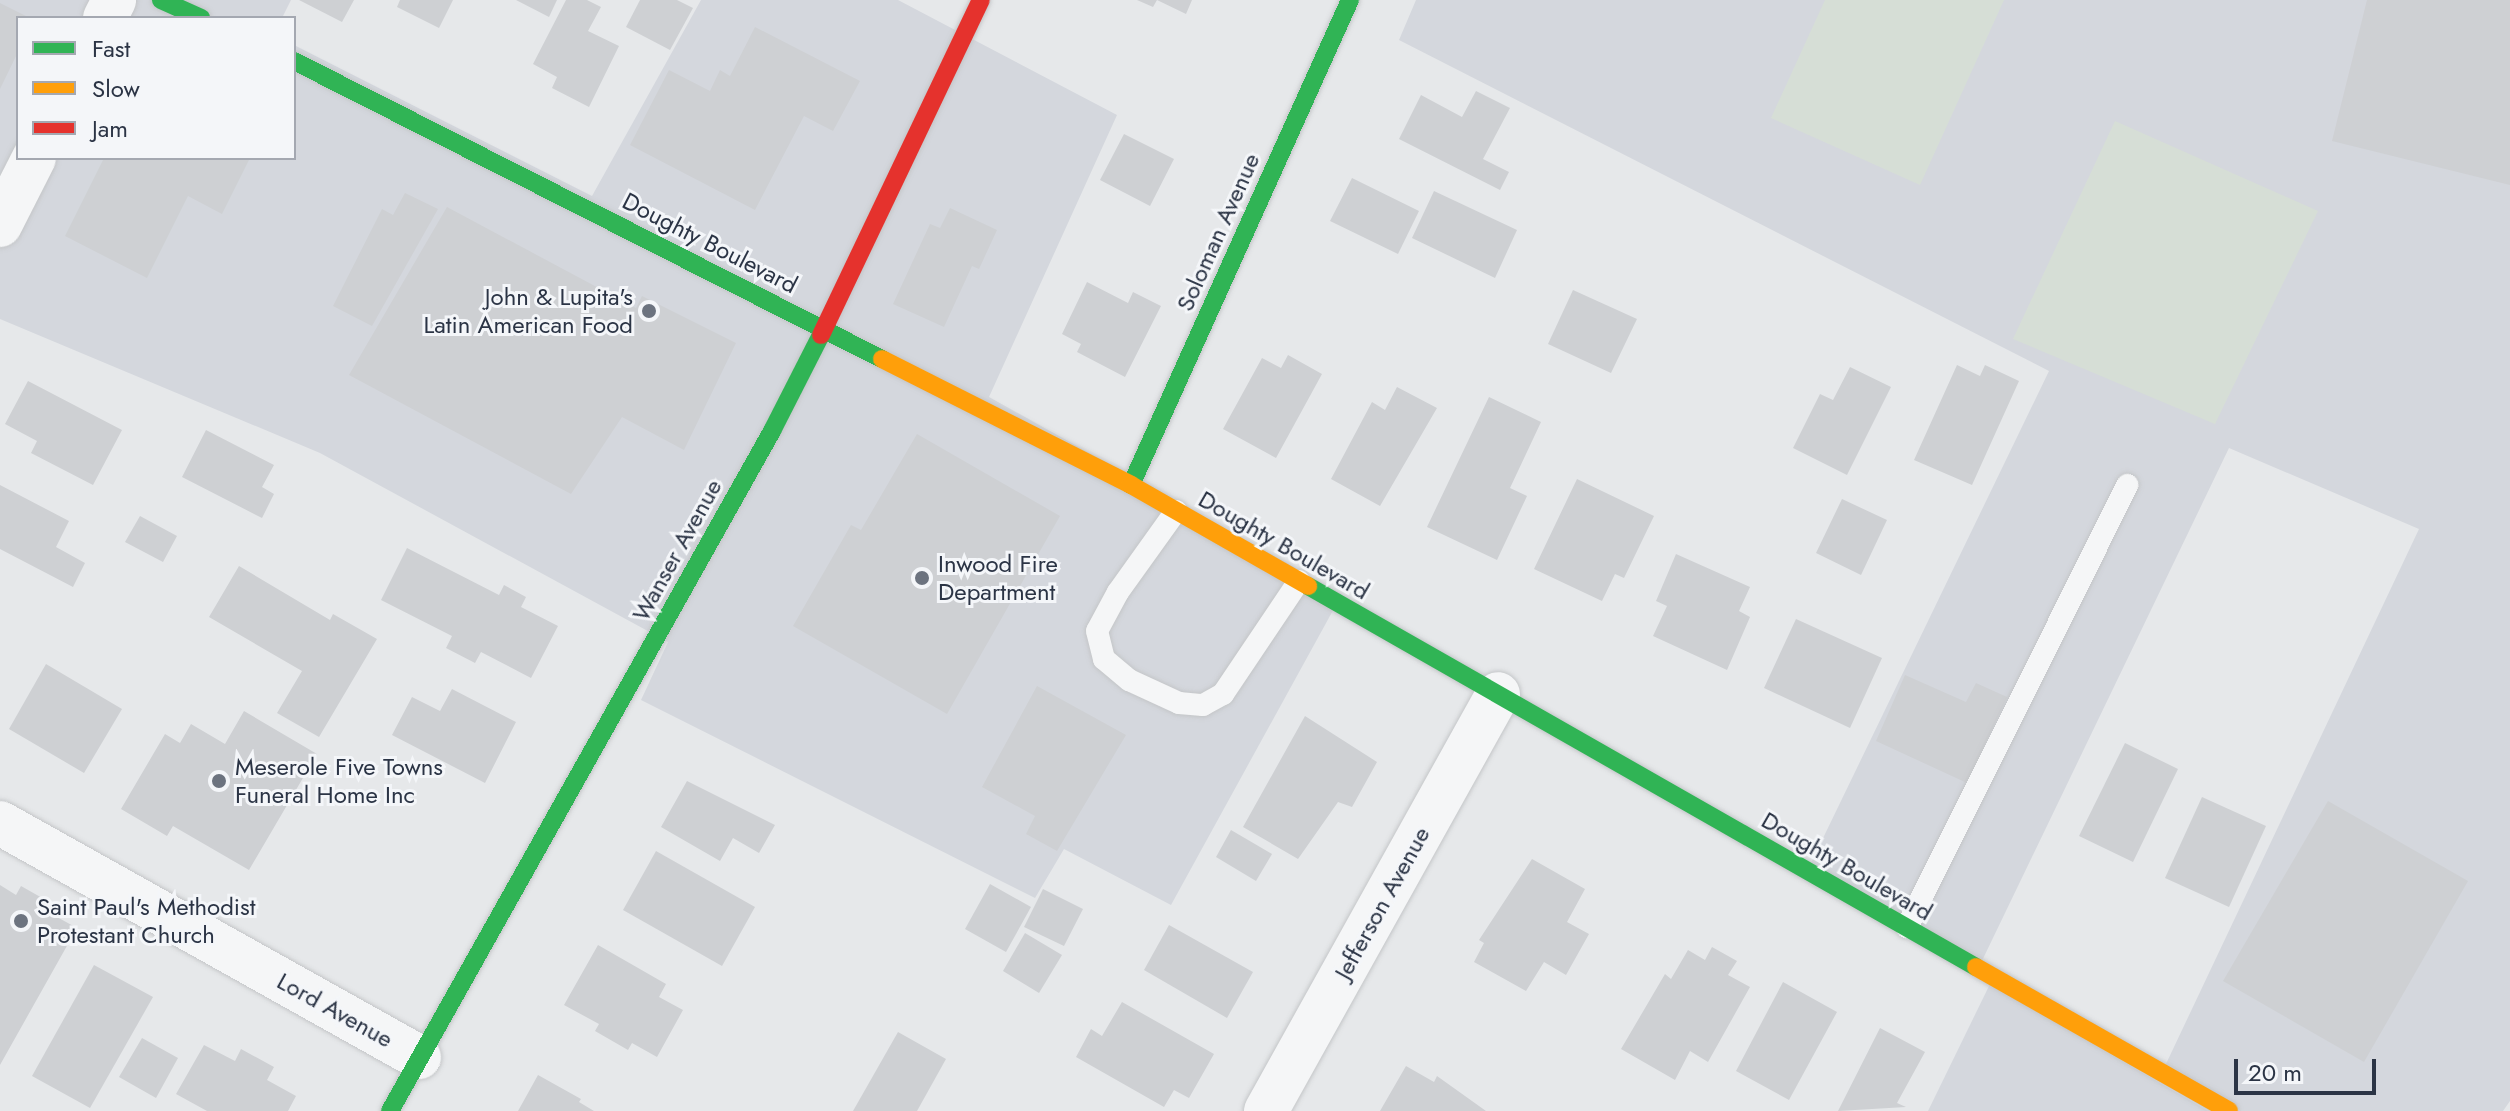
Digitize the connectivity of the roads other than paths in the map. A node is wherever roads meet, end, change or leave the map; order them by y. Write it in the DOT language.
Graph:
graph roads {
  1 [pos="161,0"];
  2 [pos="981,0"];
  3 [pos="1350,0"];
  4 [pos="197,16"];
  5 [pos="296,62"];
  6 [pos="33,160"];
  7 [pos="0,225"];
  8 [pos="823,326"];
  9 [pos="1131,485"];
  10 [pos="2127,485"];
  11 [pos="1176,511"];
  12 [pos="1299,581"];
  13 [pos="1498,694"];
  14 [pos="0,823"];
  15 [pos="1907,927"];
  16 [pos="419,1057"];
  17 [pos="390,1111"];
  18 [pos="1266,1111"];
  19 [pos="2229,1111"];
  1 -- 4 [label="main road"];
  2 -- 8 [label="main road, Wanser Avenue"];
  3 -- 9 [label="main road, Soloman Avenue"];
  5 -- 8 [label="main road, Doughty Boulevard"];
  6 -- 7 [label="street"];
  8 -- 9 [label="main road, Doughty Boulevard"];
  8 -- 16 [label="main road, Wanser Avenue"];
  9 -- 11 [label="main road, Doughty Boulevard"];
  10 -- 15 [label="lane"];
  11 -- 12 [label="main road, Doughty Boulevard"];
  11 -- 12 [label="lane"];
  12 -- 13 [label="main road, Doughty Boulevard"];
  13 -- 15 [label="main road, Doughty Boulevard"];
  13 -- 18 [label="street, Jefferson Avenue"];
  14 -- 16 [label="street, Lord Avenue"];
  15 -- 19 [label="main road, Doughty Boulevard"];
  16 -- 17 [label="main road, Wanser Avenue"];
}
